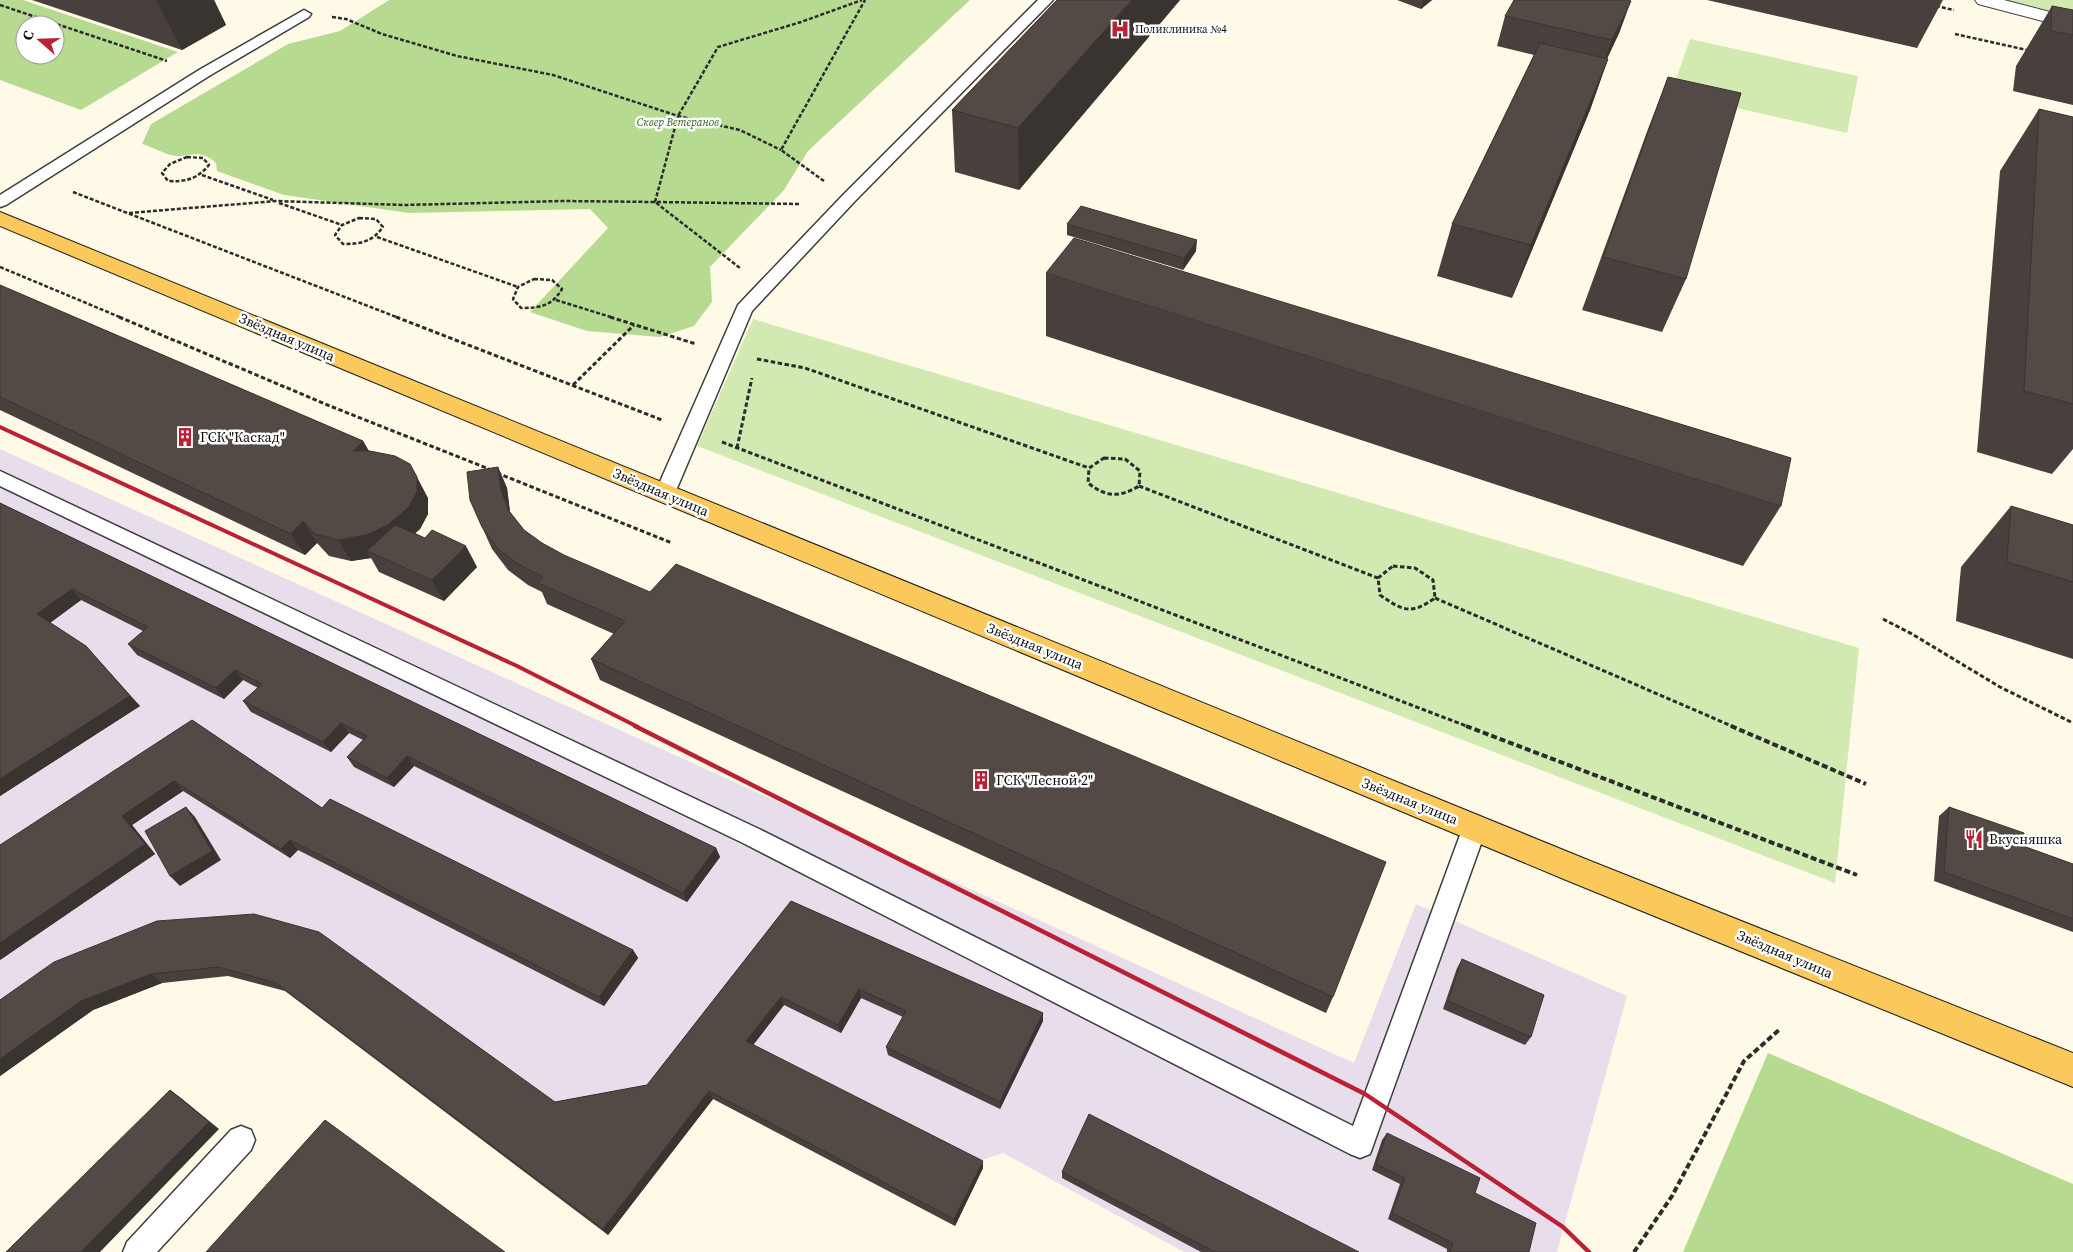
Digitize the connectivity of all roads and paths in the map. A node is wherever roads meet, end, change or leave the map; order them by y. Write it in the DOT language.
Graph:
graph roads {
  1 [pos="863,0"];
  2 [pos="1046,0"];
  3 [pos="1984,0"];
  4 [pos="0,5"];
  5 [pos="1935,6"];
  6 [pos="1960,11"];
  7 [pos="304,14"];
  8 [pos="2073,24"];
  9 [pos="1955,34"];
  10 [pos="2028,50"];
  11 [pos="204,73"];
  12 [pos="678,116"];
  13 [pos="781,150"];
  14 [pos="202,175"];
  15 [pos="38,179"];
  16 [pos="849,198"];
  17 [pos="276,201"];
  18 [pos="0,202"];
  19 [pos="655,202"];
  20 [pos="126,213"];
  21 [pos="0,218"];
  22 [pos="342,225"];
  23 [pos="377,237"];
  24 [pos="0,267"];
  25 [pos="765,286"];
  26 [pos="518,287"];
  27 [pos="556,300"];
  28 [pos="634,325"];
  29 [pos="758,350"];
  30 [pos="724,353"];
  31 [pos="756,359"];
  32 [pos="753,377"];
  33 [pos="573,385"];
  34 [pos="692,431"];
  35 [pos="737,448"];
  36 [pos="1089,468"];
  37 [pos="0,478"];
  38 [pos="1139,486"];
  39 [pos="664,493"];
  40 [pos="672,542"];
  41 [pos="1378,578"];
  42 [pos="1435,598"];
  43 [pos="1883,619"];
  44 [pos="2073,724"];
  45 [pos="1866,784"];
  46 [pos="1475,828"];
  47 [pos="1857,875"];
  48 [pos="1780,1030"];
  49 [pos="2073,1070"];
  50 [pos="241,1140"];
  51 [pos="137,1252"];
  52 [pos="1634,1252"];
  1 -- 12 [label="path"];
  1 -- 13 [label="path"];
  2 -- 16 [label="lane"];
  3 -- 8 [label="street"];
  4 -- 11 [label="path"];
  5 -- 6 [label="path"];
  7 -- 11 [label="lane"];
  7 -- 12 [label="path"];
  9 -- 10 [label="path"];
  11 -- 15 [label="lane"];
  12 -- 13 [label="path"];
  12 -- 19 [label="path"];
  13 -- 16 [label="path"];
  14 -- 14 [label="path"];
  14 -- 17 [label="path"];
  15 -- 18 [label="lane"];
  15 -- 20 [label="path"];
  16 -- 19 [label="path"];
  16 -- 25 [label="lane"];
  17 -- 19 [label="path"];
  17 -- 20 [label="path"];
  17 -- 22 [label="path"];
  19 -- 25 [label="path"];
  20 -- 33 [label="path"];
  21 -- 39 [label="main road, Звёздная улица"];
  22 -- 23 [label="path"];
  22 -- 23 [label="path"];
  23 -- 26 [label="path"];
  24 -- 40 [label="path"];
  25 -- 30 [label="lane"];
  26 -- 27 [label="path"];
  26 -- 27 [label="path"];
  27 -- 28 [label="path"];
  28 -- 30 [label="path"];
  28 -- 33 [label="path"];
  29 -- 31 [label="path"];
  30 -- 31 [label="path"];
  30 -- 34 [label="lane"];
  31 -- 36 [label="path"];
  32 -- 35 [label="path"];
  33 -- 34 [label="path"];
  34 -- 35 [label="path"];
  34 -- 39 [label="lane"];
  35 -- 47 [label="path"];
  36 -- 38 [label="path"];
  36 -- 38 [label="path"];
  37 -- 46 [label="lane"];
  38 -- 41 [label="path"];
  39 -- 46 [label="main road, Звёздная улица"];
  41 -- 42 [label="path"];
  41 -- 42 [label="path"];
  42 -- 45 [label="path"];
  43 -- 44 [label="path"];
  46 -- 49 [label="main road, Звёздная улица"];
  48 -- 52 [label="path"];
  50 -- 51 [label="lane"];
}
